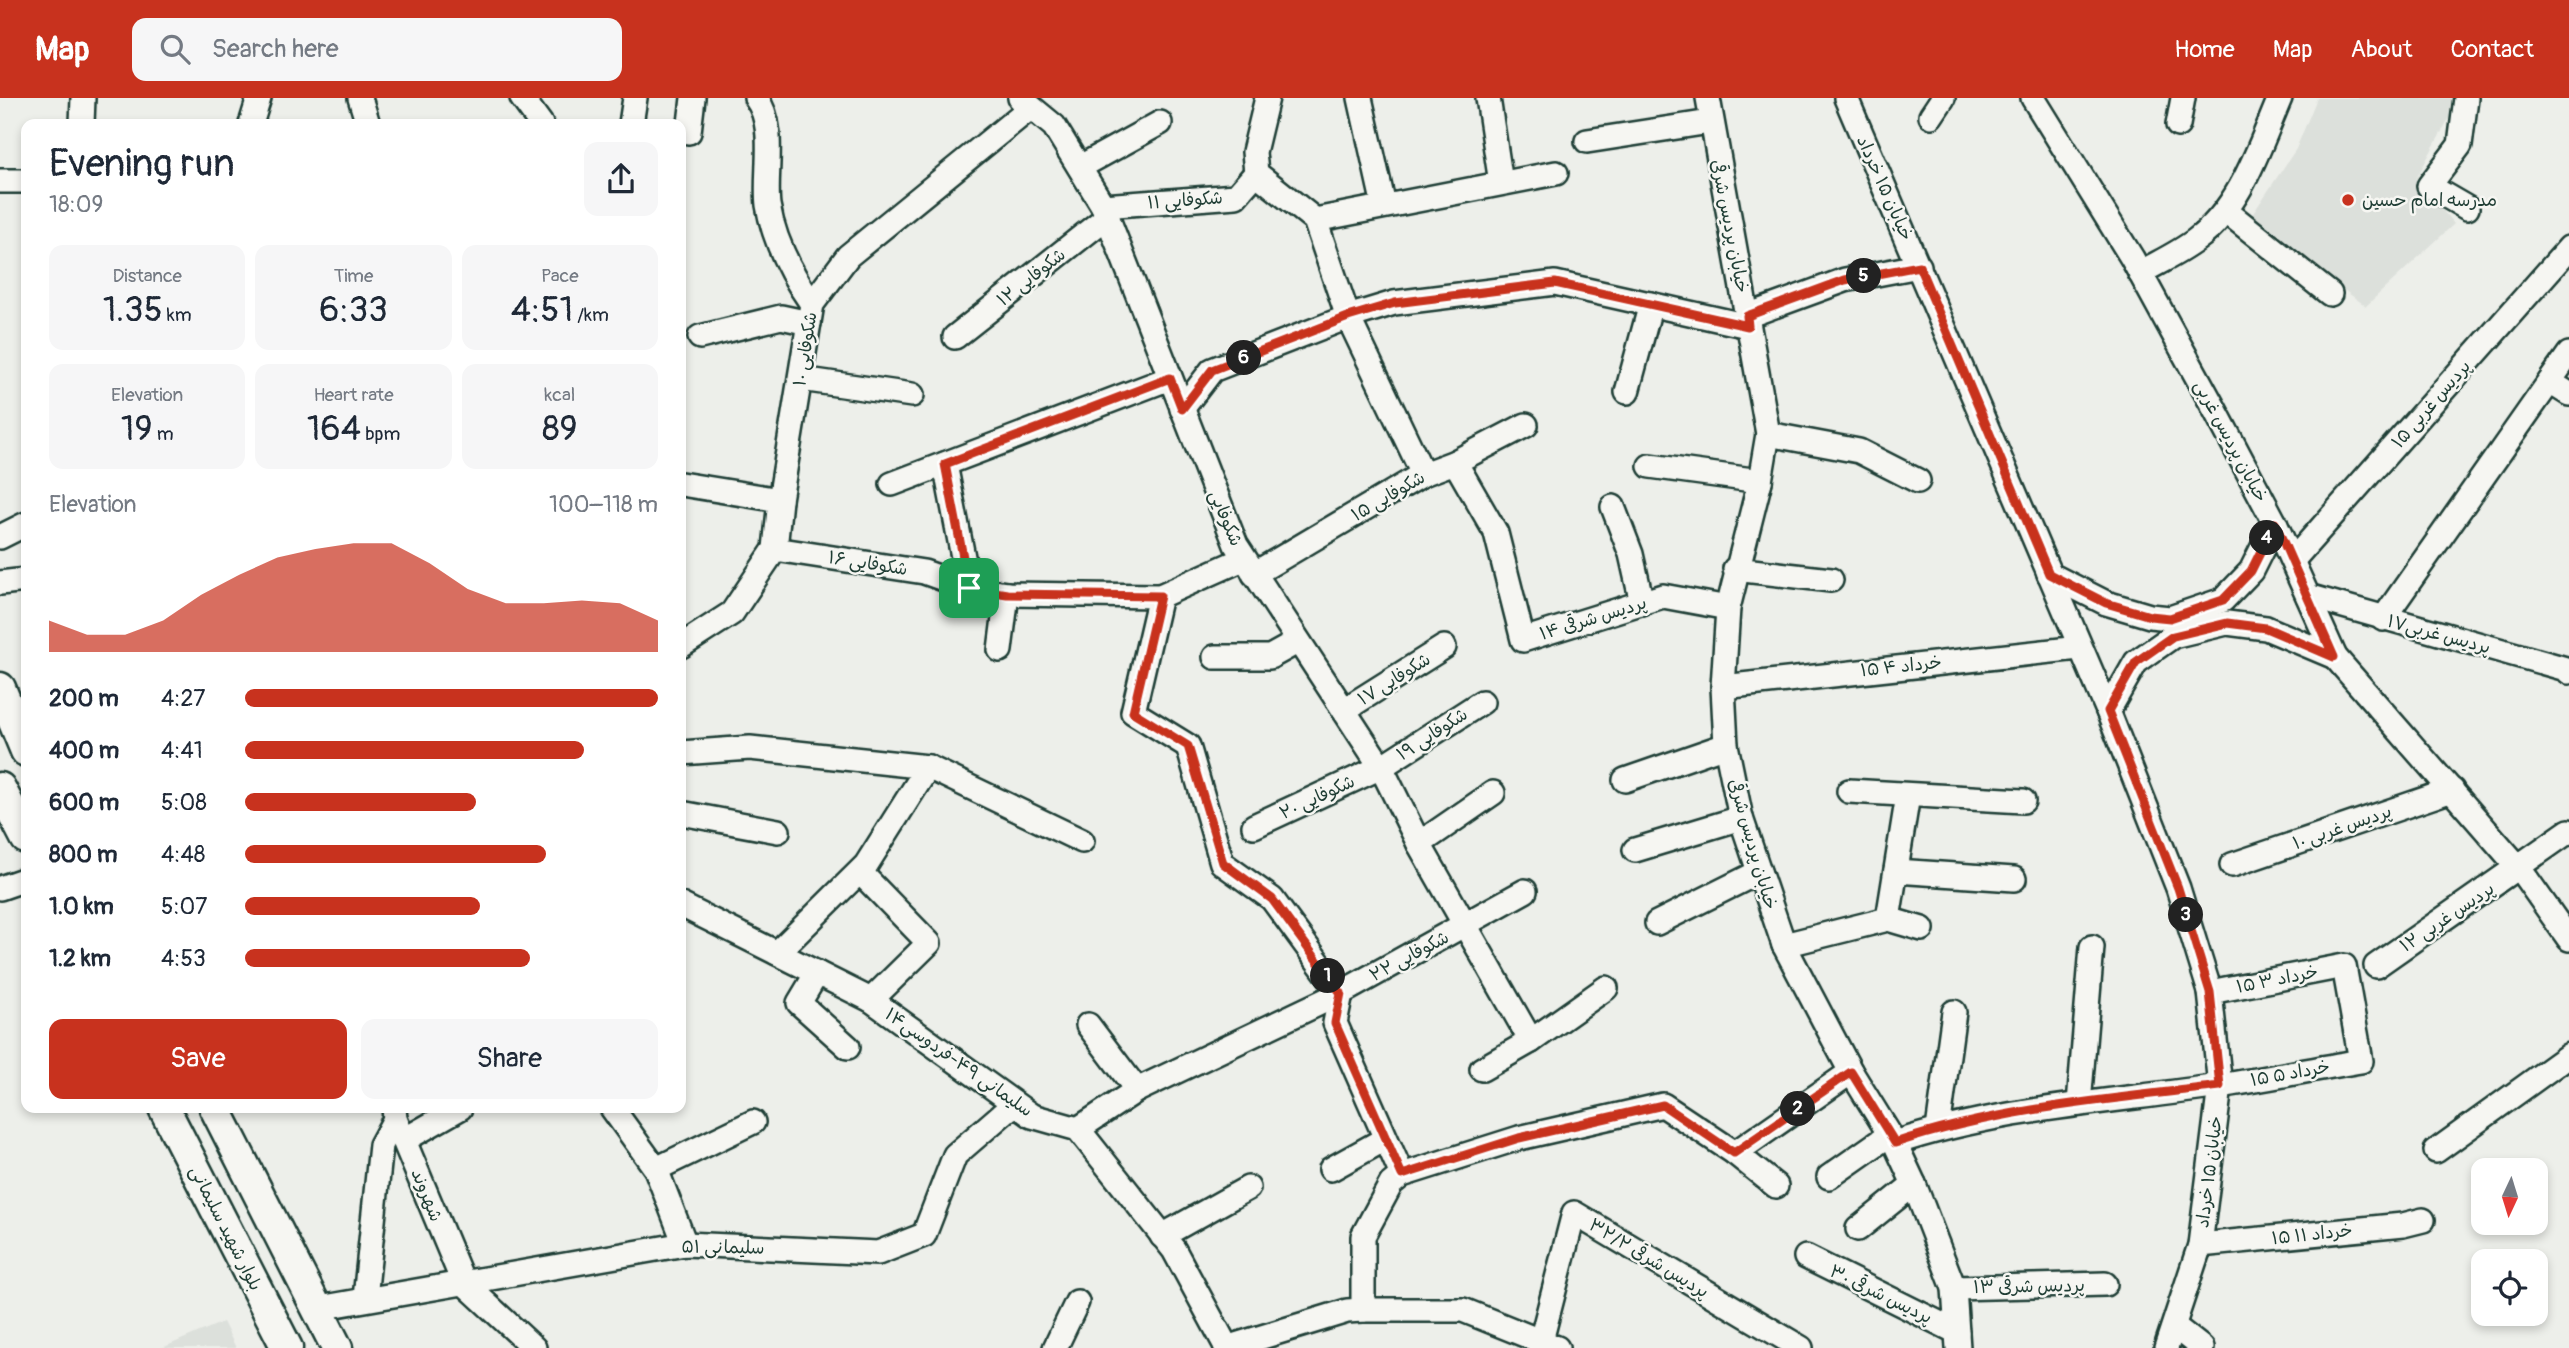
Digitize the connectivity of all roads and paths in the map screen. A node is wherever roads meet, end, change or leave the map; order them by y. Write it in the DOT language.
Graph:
graph roads {
  1 [pos="83,98"];
  2 [pos="259,98"];
  3 [pos="360,98"];
  4 [pos="635,98"];
  5 [pos="693,98"];
  6 [pos="756,98"];
  7 [pos="1267,98"];
  8 [pos="1360,98"];
  9 [pos="1488,98"];
  10 [pos="1708,98"];
  11 [pos="1846,98"];
  12 [pos="2033,98"];
  13 [pos="2183,98"];
  14 [pos="2280,98"];
  15 [pos="2466,98"];
  16 [pos="1025,103"];
  17 [pos="82,119"];
  18 [pos="253,119"];
  19 [pos="366,119"];
  20 [pos="632,119"];
  21 [pos="1710,122"];
  22 [pos="1160,123"];
  23 [pos="2178,125"];
  24 [pos="690,132"];
  25 [pos="1587,141"];
  26 [pos="1080,167"];
  27 [pos="1256,173"];
  28 [pos="1556,173"];
  29 [pos="0,181"];
  30 [pos="21,181"];
  31 [pos="1502,183"];
  32 [pos="1384,206"];
  33 [pos="2467,208"];
  34 [pos="1106,211"];
  35 [pos="2226,211"];
  36 [pos="1315,220"];
  37 [pos="2569,248"];
  38 [pos="1919,266"];
  39 [pos="2140,273"];
  40 [pos="2330,294"];
  41 [pos="1651,304"];
  42 [pos="810,314"];
  43 [pos="1348,317"];
  44 [pos="1747,321"];
  45 [pos="700,337"];
  46 [pos="955,337"];
  47 [pos="2569,354"];
  48 [pos="1170,378"];
  49 [pos="801,379"];
  50 [pos="2560,388"];
  51 [pos="1628,392"];
  52 [pos="912,394"];
  53 [pos="1182,409"];
  54 [pos="1526,425"];
  55 [pos="1768,434"];
  56 [pos="1455,462"];
  57 [pos="945,464"];
  58 [pos="1650,466"];
  59 [pos="1423,474"];
  60 [pos="1760,481"];
  61 [pos="1918,481"];
  62 [pos="892,484"];
  63 [pos="686,485"];
  64 [pos="780,500"];
  65 [pos="1613,507"];
  66 [pos="2275,523"];
  67 [pos="21,526"];
  68 [pos="0,537"];
  69 [pos="775,549"];
  70 [pos="2293,561"];
  71 [pos="1249,566"];
  72 [pos="1735,569"];
  73 [pos="2049,574"];
  74 [pos="1831,580"];
  75 [pos="21,581"];
  76 [pos="0,583"];
  77 [pos="969,588"];
  78 [pos="1007,594"];
  79 [pos="1160,596"];
  80 [pos="2308,596"];
  81 [pos="1642,603"];
  82 [pos="1728,608"];
  83 [pos="2383,619"];
  84 [pos="1297,642"];
  85 [pos="686,643"];
  86 [pos="1444,648"];
  87 [pos="2079,648"];
  88 [pos="1000,650"];
  89 [pos="1215,657"];
  90 [pos="2334,657"];
  91 [pos="2568,669"];
  92 [pos="1723,687"];
  93 [pos="0,688"];
  94 [pos="1482,702"];
  95 [pos="1344,709"];
  96 [pos="2108,711"];
  97 [pos="21,739"];
  98 [pos="1726,745"];
  99 [pos="686,753"];
  100 [pos="928,767"];
  101 [pos="1381,767"];
  102 [pos="1625,780"];
  103 [pos="0,788"];
  104 [pos="2452,790"];
  105 [pos="1850,791"];
  106 [pos="1493,793"];
  107 [pos="1908,795"];
  108 [pos="2023,801"];
  109 [pos="686,814"];
  110 [pos="1741,818"];
  111 [pos="1254,826"];
  112 [pos="21,828"];
  113 [pos="778,831"];
  114 [pos="2569,831"];
  115 [pos="1082,841"];
  116 [pos="1419,844"];
  117 [pos="1635,850"];
  118 [pos="2232,865"];
  119 [pos="2519,868"];
  120 [pos="1896,871"];
  121 [pos="860,872"];
  122 [pos="1759,872"];
  123 [pos="2014,879"];
  124 [pos="21,881"];
  125 [pos="0,888"];
  126 [pos="1525,891"];
  127 [pos="686,907"];
  128 [pos="1888,919"];
  129 [pos="1657,923"];
  130 [pos="1466,926"];
  131 [pos="1922,929"];
  132 [pos="2569,939"];
  133 [pos="1784,945"];
  134 [pos="2092,947"];
  135 [pos="778,953"];
  136 [pos="2376,965"];
  137 [pos="817,974"];
  138 [pos="1606,988"];
  139 [pos="2210,992"];
  140 [pos="1341,993"];
  141 [pos="871,1000"];
  142 [pos="1954,1012"];
  143 [pos="1088,1025"];
  144 [pos="1531,1041"];
  145 [pos="848,1047"];
  146 [pos="2569,1055"];
  147 [pos="2361,1061"];
  148 [pos="1482,1069"];
  149 [pos="1851,1072"];
  150 [pos="2220,1086"];
  151 [pos="1137,1090"];
  152 [pos="1014,1104"];
  153 [pos="2079,1104"];
  154 [pos="167,1113"];
  155 [pos="218,1113"];
  156 [pos="438,1113"];
  157 [pos="616,1113"];
  158 [pos="398,1122"];
  159 [pos="753,1122"];
  160 [pos="1078,1129"];
  161 [pos="1938,1129"];
  162 [pos="1385,1139"];
  163 [pos="1892,1139"];
  164 [pos="2435,1151"];
  165 [pos="1734,1153"];
  166 [pos="656,1169"];
  167 [pos="1331,1169"];
  168 [pos="1402,1175"];
  169 [pos="1829,1177"];
  170 [pos="1914,1184"];
  171 [pos="1776,1186"];
  172 [pos="1248,1188"];
  173 [pos="2423,1220"];
  174 [pos="1858,1229"];
  175 [pos="1162,1236"];
  176 [pos="685,1244"];
  177 [pos="2200,1245"];
  178 [pos="1806,1257"];
  179 [pos="463,1282"];
  180 [pos="2105,1284"];
  181 [pos="1954,1288"];
  182 [pos="365,1298"];
  183 [pos="1077,1302"];
  184 [pos="319,1308"];
  185 [pos="1363,1310"];
  186 [pos="2174,1326"];
  187 [pos="1957,1340"];
  188 [pos="1549,1344"];
  189 [pos="287,1348"];
  190 [pos="337,1348"];
  191 [pos="534,1348"];
  192 [pos="1055,1348"];
  193 [pos="1227,1348"];
  194 [pos="1801,1348"];
  195 [pos="2166,1348"];
  196 [pos="2202,1348"];
  1 -- 17 [label="street"];
  2 -- 18 [label="street"];
  3 -- 19 [label="street"];
  4 -- 20 [label="street"];
  5 -- 24 [label="street"];
  6 -- 42 [label="street"];
  7 -- 27 [label="street"];
  8 -- 32 [label="street"];
  9 -- 31 [label="street"];
  10 -- 21 [label="street, خیابان پردیس شرقی"];
  11 -- 38 [label="street, خیابان ۱۵ خرداد"];
  12 -- 39 [label="street, خیابان پردیس غربی"];
  13 -- 23 [label="street"];
  14 -- 35 [label="street"];
  15 -- 33 [label="street"];
  16 -- 26 [label="street, شکوفایی"];
  16 -- 42 [label="street, شکوفایی ۱۰"];
  21 -- 25 [label="street"];
  21 -- 44 [label="street, خیابان پردیس شرقی"];
  22 -- 26 [label="street"];
  26 -- 34 [label="street, شکوفایی"];
  27 -- 34 [label="street, شکوفایی ۱۱"];
  27 -- 36 [label="street"];
  28 -- 31 [label="street"];
  29 -- 30 [label="street"];
  31 -- 32 [label="street"];
  32 -- 36 [label="street"];
  34 -- 46 [label="street, شکوفایی ۱۲"];
  34 -- 48 [label="street, شکوفایی"];
  35 -- 39 [label="street"];
  35 -- 40 [label="street"];
  36 -- 43 [label="street"];
  37 -- 70 [label="street, پردیس غربی ۱۵"];
  38 -- 44 [label="street"];
  38 -- 73 [label="street, خیابان ۱۵ خرداد"];
  39 -- 66 [label="street, خیابان پردیس غربی"];
  41 -- 43 [label="street"];
  41 -- 44 [label="street"];
  41 -- 51 [label="street"];
  42 -- 45 [label="street"];
  42 -- 49 [label="street, شکوفایی ۱۰"];
  43 -- 53 [label="street"];
  43 -- 59 [label="street"];
  44 -- 55 [label="street, خیابان پردیس شرقی"];
  47 -- 50 [label="street"];
  48 -- 53 [label="street, شکوفایی"];
  48 -- 57 [label="street"];
  49 -- 52 [label="street"];
  49 -- 64 [label="street, شکوفایی ۱۰"];
  50 -- 83 [label="street"];
  53 -- 71 [label="street, شکوفایی"];
  54 -- 56 [label="street, شکوفایی ۱۵"];
  55 -- 60 [label="street, خیابان پردیس شرقی"];
  55 -- 61 [label="street"];
  56 -- 59 [label="street, شکوفایی ۱۵"];
  56 -- 81 [label="street, پردیس شرقی ۱۴"];
  57 -- 62 [label="street"];
  57 -- 77 [label="street"];
  58 -- 60 [label="street"];
  59 -- 71 [label="street, شکوفایی ۱۵"];
  60 -- 72 [label="street, خیابان پردیس شرقی"];
  63 -- 64 [label="street"];
  64 -- 69 [label="street, شکوفایی ۱۰"];
  65 -- 81 [label="street"];
  66 -- 70 [label="street, خیابان پردیس غربی"];
  66 -- 73 [label="street"];
  67 -- 68 [label="street"];
  69 -- 77 [label="street, شکوفایی ۱۶"];
  69 -- 85 [label="street, شکوفایی ۱۰"];
  70 -- 80 [label="street, خیابان پردیس غربی"];
  71 -- 79 [label="street, شکوفایی ۱۶"];
  71 -- 84 [label="street, شکوفایی"];
  72 -- 74 [label="street"];
  72 -- 82 [label="street, خیابان پردیس شرقی"];
  73 -- 87 [label="street, خیابان ۱۵ خرداد"];
  75 -- 76 [label="street"];
  77 -- 78 [label="street, شکوفایی ۱۶"];
  78 -- 79 [label="street, شکوفایی ۱۶"];
  78 -- 88 [label="street"];
  79 -- 140 [label="street"];
  80 -- 83 [label="street, پردیس غربی۱۷"];
  80 -- 90 [label="street, خیابان پردیس غربی"];
  81 -- 82 [label="street, پردیس شرقی ۱۴"];
  82 -- 92 [label="street, خیابان پردیس شرقی"];
  83 -- 91 [label="street, پردیس غربی۱۷"];
  84 -- 89 [label="street"];
  84 -- 95 [label="street, شکوفایی"];
  86 -- 95 [label="street, شکوفایی ۱۷"];
  87 -- 92 [label="street, ۱۵ خرداد ۴"];
  87 -- 96 [label="street, خیابان ۱۵ خرداد"];
  90 -- 96 [label="street"];
  90 -- 104 [label="street, خیابان پردیس غربی"];
  92 -- 98 [label="street, خیابان پردیس شرقی"];
  93 -- 97 [label="main road"];
  94 -- 101 [label="street, شکوفایی ۱۹"];
  95 -- 101 [label="street, شکوفایی"];
  96 -- 139 [label="street, خیابان ۱۵ خرداد"];
  98 -- 102 [label="street"];
  98 -- 110 [label="street, خیابان پردیس شرقی"];
  99 -- 100 [label="street"];
  100 -- 115 [label="street"];
  100 -- 121 [label="street"];
  101 -- 111 [label="street, شکوفایی ۲۰"];
  101 -- 116 [label="street, شکوفایی"];
  103 -- 112 [label="main road"];
  104 -- 118 [label="street, پردیس غربی ۱۰"];
  104 -- 119 [label="street, خیابان پردیس غربی"];
  105 -- 107 [label="street"];
  106 -- 116 [label="street"];
  107 -- 108 [label="street"];
  107 -- 120 [label="street"];
  109 -- 113 [label="street"];
  110 -- 117 [label="street"];
  110 -- 122 [label="street, خیابان پردیس شرقی"];
  114 -- 119 [label="street, پردیس غربی ۱۲"];
  116 -- 130 [label="street, شکوفایی"];
  119 -- 132 [label="street, خیابان پردیس غربی"];
  119 -- 136 [label="street, پردیس غربی ۱۲"];
  120 -- 123 [label="street"];
  120 -- 128 [label="street"];
  121 -- 135 [label="street"];
  121 -- 141 [label="street"];
  122 -- 129 [label="street"];
  122 -- 133 [label="street, خیابان پردیس شرقی"];
  124 -- 125 [label="street"];
  126 -- 130 [label="street, شکوفایی ۲۲"];
  127 -- 135 [label="street, سلیمانی ۴۹-فردوسی۱۴"];
  128 -- 131 [label="street"];
  128 -- 133 [label="street"];
  130 -- 140 [label="street, شکوفایی ۲۲"];
  130 -- 144 [label="street, شکوفایی"];
  133 -- 149 [label="street, خیابان پردیس شرقی"];
  134 -- 153 [label="street"];
  135 -- 137 [label="street, سلیمانی ۴۹-فردوسی۱۴"];
  137 -- 141 [label="street, سلیمانی ۴۹-فردوسی۱۴"];
  137 -- 145 [label="street"];
  138 -- 144 [label="street"];
  139 -- 147 [label="street, ۱۵ خرداد ۳"];
  139 -- 150 [label="street, خیابان ۱۵ خرداد"];
  140 -- 151 [label="street, شکوفایی ۲۲"];
  140 -- 162 [label="street"];
  141 -- 152 [label="street, سلیمانی ۴۹-فردوسی۱۴"];
  142 -- 161 [label="street"];
  143 -- 151 [label="street"];
  144 -- 148 [label="street"];
  146 -- 164 [label="street"];
  147 -- 150 [label="street, ۱۵ خرداد ۵"];
  149 -- 163 [label="street, خیابان پردیس شرقی"];
  149 -- 165 [label="street"];
  150 -- 153 [label="street, ۱۵ خرداد ۵"];
  150 -- 177 [label="street, خیابان ۱۵ خرداد"];
  151 -- 160 [label="street, شکوفایی ۲۲"];
  152 -- 160 [label="street, سلیمانی ۴۹-فردوسی۱۴"];
  152 -- 176 [label="street, سلیمانی ۵۱"];
  153 -- 161 [label="street, ۱۵ خرداد ۵"];
  154 -- 189 [label="main road, بلوار شهید سلیمانی"];
  155 -- 184 [label="main road"];
  156 -- 158 [label="street"];
  157 -- 166 [label="street"];
  158 -- 179 [label="street, شهروند"];
  158 -- 182 [label="street"];
  159 -- 166 [label="street"];
  160 -- 175 [label="street"];
  161 -- 163 [label="street, ۱۵ خرداد ۵"];
  162 -- 167 [label="street"];
  162 -- 168 [label="street"];
  163 -- 169 [label="street, ۱۵ خرداد ۵"];
  163 -- 170 [label="street, خیابان پردیس شرقی"];
  165 -- 168 [label="street"];
  165 -- 171 [label="street"];
  166 -- 176 [label="street"];
  168 -- 185 [label="street"];
  170 -- 174 [label="street"];
  170 -- 181 [label="street, خیابان پردیس شرقی"];
  172 -- 175 [label="street"];
  173 -- 177 [label="street, ۱۵ خرداد ۱۱"];
  175 -- 193 [label="street"];
  176 -- 179 [label="street, سلیمانی ۵۱"];
  177 -- 186 [label="street, خیابان ۱۵ خرداد"];
  178 -- 187 [label="street, پردیس شرقی ۳۰"];
  179 -- 182 [label="street, سلیمانی ۵۱"];
  179 -- 191 [label="street"];
  180 -- 181 [label="street, پردیس شرقی ۱۳"];
  181 -- 187 [label="street, خیابان پردیس شرقی"];
  182 -- 184 [label="street, سلیمانی ۵۱"];
  183 -- 192 [label="street"];
  184 -- 190 [label="main road"];
  185 -- 188 [label="street"];
  185 -- 193 [label="street"];
  186 -- 195 [label="street, خیابان ۱۵ خرداد"];
  186 -- 196 [label="street"];
  188 -- 194 [label="street, پردیس شرقی ۳۲/۲"];
}
